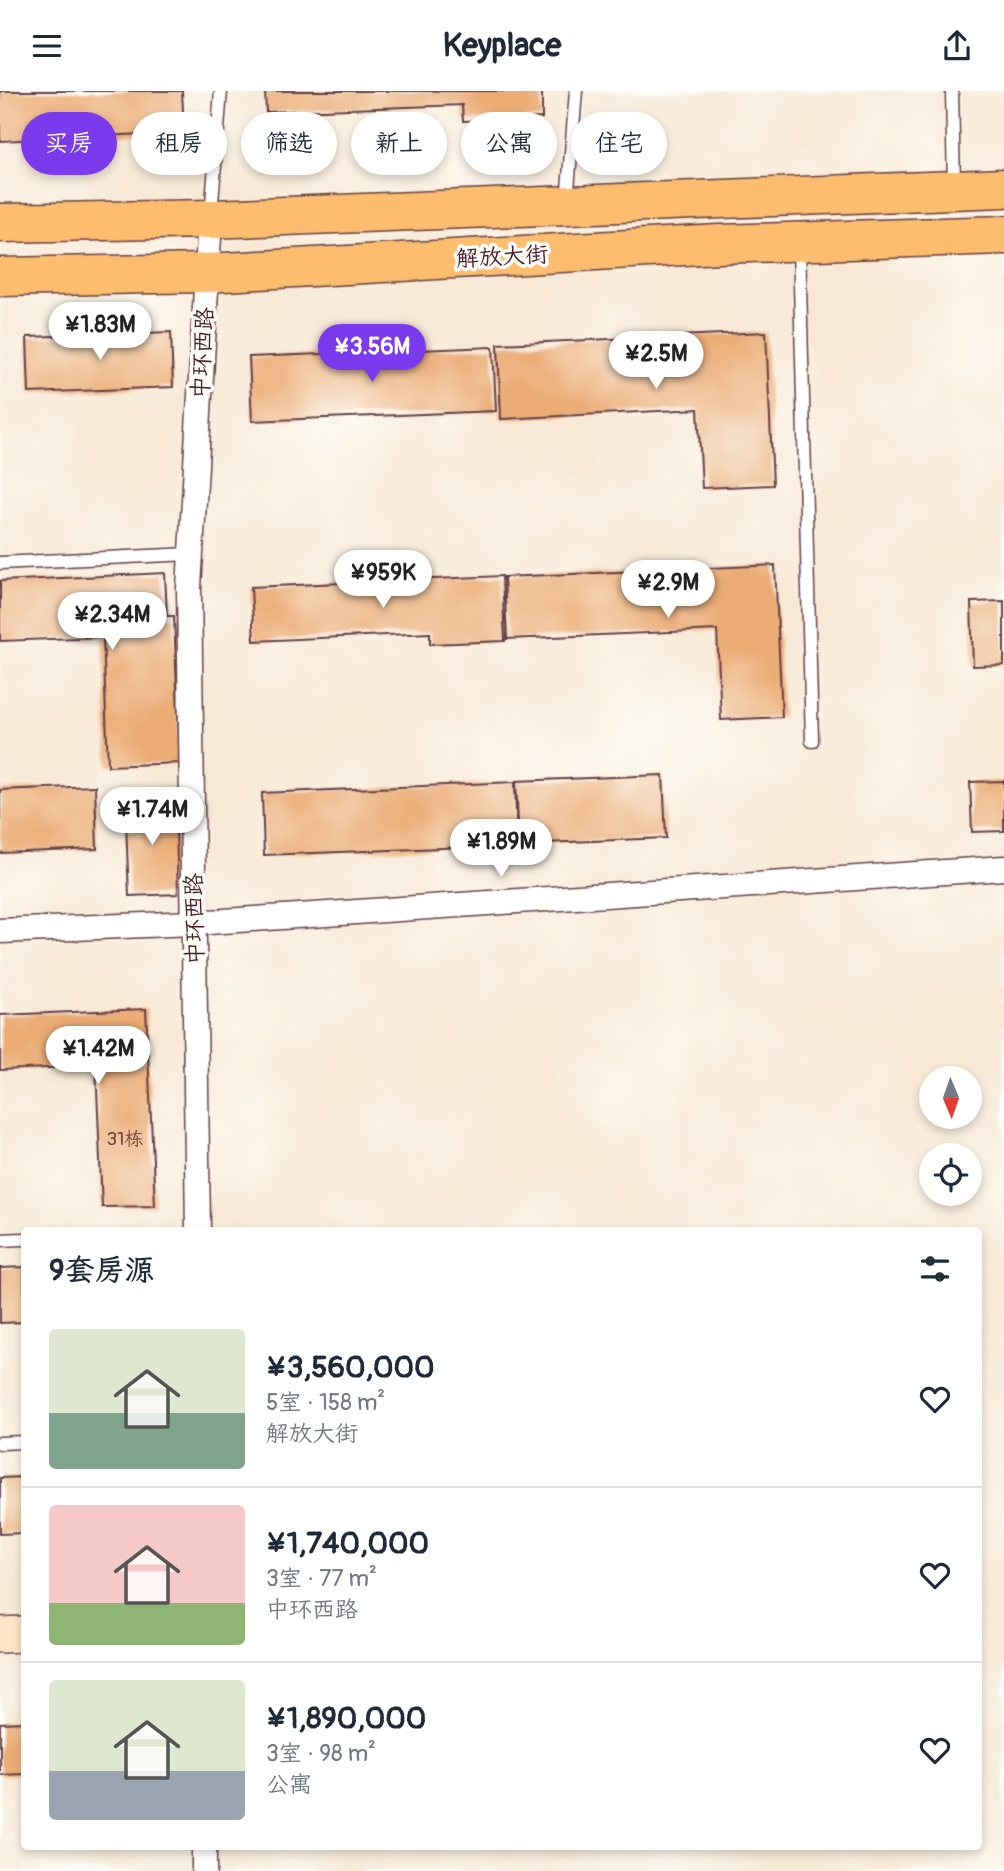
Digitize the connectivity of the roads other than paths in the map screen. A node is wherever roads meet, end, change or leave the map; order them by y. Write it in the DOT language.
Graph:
graph roads {
  1 [pos="221,91"];
  2 [pos="576,91"];
  3 [pos="952,91"];
  4 [pos="1004,188"];
  5 [pos="954,190"];
  6 [pos="566,205"];
  7 [pos="210,219"];
  8 [pos="0,223"];
  9 [pos="1004,235"];
  10 [pos="799,241"];
  11 [pos="206,273"];
  12 [pos="0,277"];
  13 [pos="191,554"];
  14 [pos="0,563"];
  15 [pos="812,741"];
  16 [pos="1004,868"];
  17 [pos="194,923"];
  18 [pos="0,931"];
  19 [pos="198,1227"];
  20 [pos="21,1238"];
  21 [pos="0,1240"];
  22 [pos="21,1442"];
  23 [pos="0,1443"];
  24 [pos="21,1634"];
  25 [pos="0,1635"];
  26 [pos="204,1850"];
  27 [pos="204,1871"];
  1 -- 7 [label="lane"];
  2 -- 6 [label="lane"];
  3 -- 5 [label="lane"];
  4 -- 5 [label="main road, 解放大街"];
  5 -- 6 [label="main road, 解放大街"];
  6 -- 7 [label="main road, 解放大街"];
  7 -- 8 [label="main road, 解放大街"];
  7 -- 11 [label="street, 中环西路"];
  9 -- 10 [label="main road, 解放大街"];
  10 -- 11 [label="main road, 解放大街"];
  10 -- 15 [label="lane"];
  11 -- 12 [label="main road, 解放大街"];
  11 -- 13 [label="street, 中环西路"];
  13 -- 14 [label="lane"];
  13 -- 17 [label="street, 中环西路"];
  16 -- 17 [label="street"];
  17 -- 18 [label="street"];
  17 -- 19 [label="street, 中环西路"];
  20 -- 21 [label="lane"];
  22 -- 23 [label="lane"];
  24 -- 25 [label="street"];
  26 -- 27 [label="street"];
}
